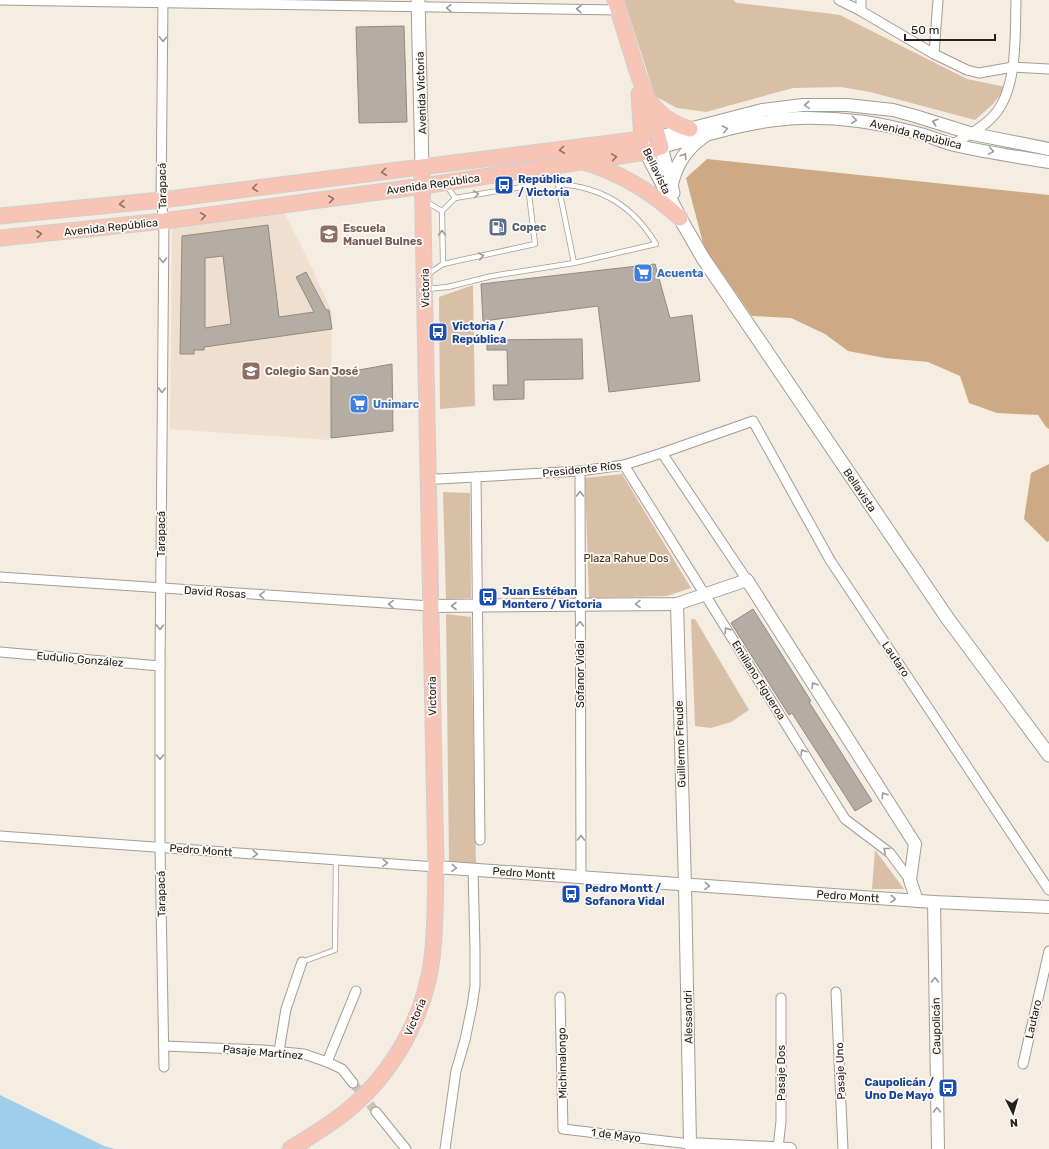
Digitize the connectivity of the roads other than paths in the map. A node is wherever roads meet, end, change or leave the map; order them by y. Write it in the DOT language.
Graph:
graph roads {
  1 [pos="0,0"];
  2 [pos="839,0"];
  3 [pos="861,0"];
  4 [pos="938,0"];
  5 [pos="1016,0"];
  6 [pos="163,1"];
  7 [pos="418,4"];
  8 [pos="616,5"];
  9 [pos="860,11"];
  10 [pos="934,54"];
  11 [pos="1013,67"];
  12 [pos="1049,69"];
  13 [pos="638,74"];
  14 [pos="647,98"];
  15 [pos="690,129"];
  16 [pos="707,134"];
  17 [pos="972,134"];
  18 [pos="659,142"];
  19 [pos="953,144"];
  20 [pos="644,146"];
  21 [pos="1049,149"];
  22 [pos="581,162"];
  23 [pos="1049,162"];
  24 [pos="557,166"];
  25 [pos="422,168"];
  26 [pos="541,168"];
  27 [pos="445,183"];
  28 [pos="558,184"];
  29 [pos="528,186"];
  30 [pos="671,186"];
  31 [pos="423,193"];
  32 [pos="455,198"];
  33 [pos="161,200"];
  34 [pos="442,211"];
  35 [pos="0,216"];
  36 [pos="680,218"];
  37 [pos="164,221"];
  38 [pos="0,238"];
  39 [pos="574,263"];
  40 [pos="443,264"];
  41 [pos="425,282"];
  42 [pos="753,421"];
  43 [pos="662,454"];
  44 [pos="624,465"];
  45 [pos="580,471"];
  46 [pos="476,477"];
  47 [pos="428,478"];
  48 [pos="0,577"];
  49 [pos="747,580"];
  50 [pos="161,588"];
  51 [pos="705,595"];
  52 [pos="677,604"];
  53 [pos="580,605"];
  54 [pos="430,606"];
  55 [pos="478,606"];
  56 [pos="0,652"];
  57 [pos="160,666"];
  58 [pos="1049,755"];
  59 [pos="0,836"];
  60 [pos="480,840"];
  61 [pos="160,847"];
  62 [pos="336,860"];
  63 [pos="436,867"];
  64 [pos="473,869"];
  65 [pos="581,877"];
  66 [pos="910,880"];
  67 [pos="685,885"];
  68 [pos="1049,890"];
  69 [pos="917,901"];
  70 [pos="934,902"];
  71 [pos="1049,907"];
  72 [pos="1049,951"];
  73 [pos="302,962"];
  74 [pos="356,991"];
  75 [pos="836,992"];
  76 [pos="560,997"];
  77 [pos="781,998"];
  78 [pos="164,1046"];
  79 [pos="279,1051"];
  80 [pos="327,1062"];
  81 [pos="1023,1064"];
  82 [pos="164,1067"];
  83 [pos="353,1083"];
  84 [pos="376,1112"];
  85 [pos="562,1129"];
  86 [pos="690,1146"];
  87 [pos="290,1149"];
  88 [pos="406,1149"];
  89 [pos="445,1149"];
  90 [pos="784,1149"];
  91 [pos="843,1149"];
  92 [pos="938,1149"];
  1 -- 6 [label="street"];
  2 -- 9 [label="street"];
  3 -- 9 [label="street"];
  4 -- 10 [label="street"];
  5 -- 11 [label="street"];
  6 -- 7 [label="street"];
  6 -- 33 [label="street, Tarapacá, one-way"];
  8 -- 7 [label="street, one-way"];
  7 -- 25 [label="main road, Avenida Victoria"];
  8 -- 13 [label="main road, Bellavista"];
  9 -- 10 [label="street"];
  10 -- 11 [label="street"];
  11 -- 12 [label="street"];
  11 -- 17 [label="street"];
  13 -- 14 [label="main road, Bellavista"];
  13 -- 20 [label="main road, Bellavista"];
  14 -- 15 [label="main road"];
  14 -- 18 [label="main road, Bellavista"];
  17 -- 15 [label="street, Avenida República, one-way"];
  15 -- 18 [label="street, Avenida República"];
  16 -- 18 [label="street, Avenida República"];
  16 -- 19 [label="street, Avenida República, one-way"];
  30 -- 16 [label="main road, one-way"];
  17 -- 19 [label="street"];
  17 -- 21 [label="street, Avenida República"];
  18 -- 20 [label="main road, Avenida República"];
  18 -- 30 [label="main road, Bellavista"];
  19 -- 23 [label="street, Avenida República, one-way"];
  22 -- 20 [label="main road, Avenida República, one-way"];
  20 -- 25 [label="main road, Avenida República, one-way"];
  20 -- 36 [label="main road, Bellavista"];
  22 -- 24 [label="main road, Avenida República"];
  22 -- 36 [label="main road"];
  24 -- 26 [label="main road, Avenida República"];
  24 -- 28 [label="lane"];
  25 -- 31 [label="main road, Avenida Victoria"];
  25 -- 33 [label="main road, Avenida República, one-way"];
  26 -- 27 [label="main road, Avenida República"];
  26 -- 29 [label="lane"];
  27 -- 31 [label="main road, Avenida República"];
  27 -- 32 [label="lane"];
  28 -- 39 [label="lane"];
  28 -- 39 [label="lane"];
  32 -- 29 [label="lane, one-way"];
  40 -- 29 [label="lane, one-way"];
  30 -- 36 [label="main road, Bellavista"];
  31 -- 34 [label="lane"];
  37 -- 31 [label="main road, Avenida República, one-way"];
  31 -- 41 [label="main road, Victoria"];
  32 -- 34 [label="lane"];
  33 -- 35 [label="main road, Avenida República, one-way"];
  33 -- 37 [label="street, Tarapacá"];
  40 -- 34 [label="lane, one-way"];
  36 -- 58 [label="main road, Bellavista"];
  38 -- 37 [label="main road, Avenida República, one-way"];
  37 -- 50 [label="street, Tarapacá, one-way"];
  39 -- 41 [label="lane"];
  40 -- 41 [label="lane"];
  41 -- 47 [label="main road, Victoria"];
  42 -- 43 [label="street, Presidente Ríos"];
  42 -- 68 [label="street, Lautaro"];
  43 -- 44 [label="street, Presidente Ríos"];
  43 -- 49 [label="street, Emiliano Figueroa"];
  44 -- 45 [label="street, Presidente Ríos"];
  44 -- 51 [label="street, Emiliano Figueroa"];
  45 -- 46 [label="street, Presidente Ríos"];
  53 -- 45 [label="street, Sofanor Vidal, one-way"];
  46 -- 47 [label="street, Presidente Ríos"];
  46 -- 55 [label="street"];
  47 -- 54 [label="main road, Victoria"];
  48 -- 50 [label="street, David Rosas"];
  49 -- 51 [label="street"];
  66 -- 49 [label="street, Emiliano Figueroa, one-way"];
  54 -- 50 [label="street, David Rosas, one-way"];
  50 -- 57 [label="street, Tarapacá, one-way"];
  51 -- 52 [label="street"];
  66 -- 51 [label="street, Emiliano Figueroa, one-way"];
  52 -- 53 [label="street, one-way"];
  52 -- 67 [label="street, Guillermo Freude"];
  53 -- 55 [label="street"];
  65 -- 53 [label="street, Sofanor Vidal, one-way"];
  55 -- 54 [label="street, one-way"];
  54 -- 63 [label="main road, Victoria"];
  55 -- 60 [label="street"];
  56 -- 57 [label="street, Eudulio González"];
  57 -- 61 [label="street, Tarapacá, one-way"];
  59 -- 61 [label="street, Pedro Montt"];
  61 -- 62 [label="street, Pedro Montt, one-way"];
  61 -- 78 [label="street, Tarapacá"];
  62 -- 63 [label="street, Pedro Montt, one-way"];
  62 -- 73 [label="lane"];
  63 -- 64 [label="street, Pedro Montt, one-way"];
  63 -- 87 [label="main road, Victoria"];
  64 -- 65 [label="street, Pedro Montt"];
  64 -- 89 [label="street"];
  65 -- 67 [label="street, Pedro Montt"];
  66 -- 69 [label="street, Emiliano Figueroa"];
  67 -- 69 [label="street, Pedro Montt, one-way"];
  67 -- 86 [label="street, Alessandri"];
  69 -- 70 [label="street, Pedro Montt"];
  70 -- 71 [label="street, Pedro Montt"];
  92 -- 70 [label="street, Caupolicán, one-way"];
  72 -- 81 [label="street, Lautaro"];
  73 -- 79 [label="street"];
  74 -- 80 [label="street"];
  75 -- 91 [label="street, Pasaje Uno"];
  76 -- 85 [label="street, Michimalongo"];
  77 -- 90 [label="street, Pasaje Dos"];
  78 -- 79 [label="street, Pasaje Martínez"];
  78 -- 82 [label="street, Tarapacá"];
  79 -- 80 [label="street, Pasaje Martínez"];
  80 -- 83 [label="street, Pasaje Martínez"];
  84 -- 88 [label="street"];
  85 -- 86 [label="street, 1 de Mayo"];
  86 -- 90 [label="street, 1 de Mayo"];
}
